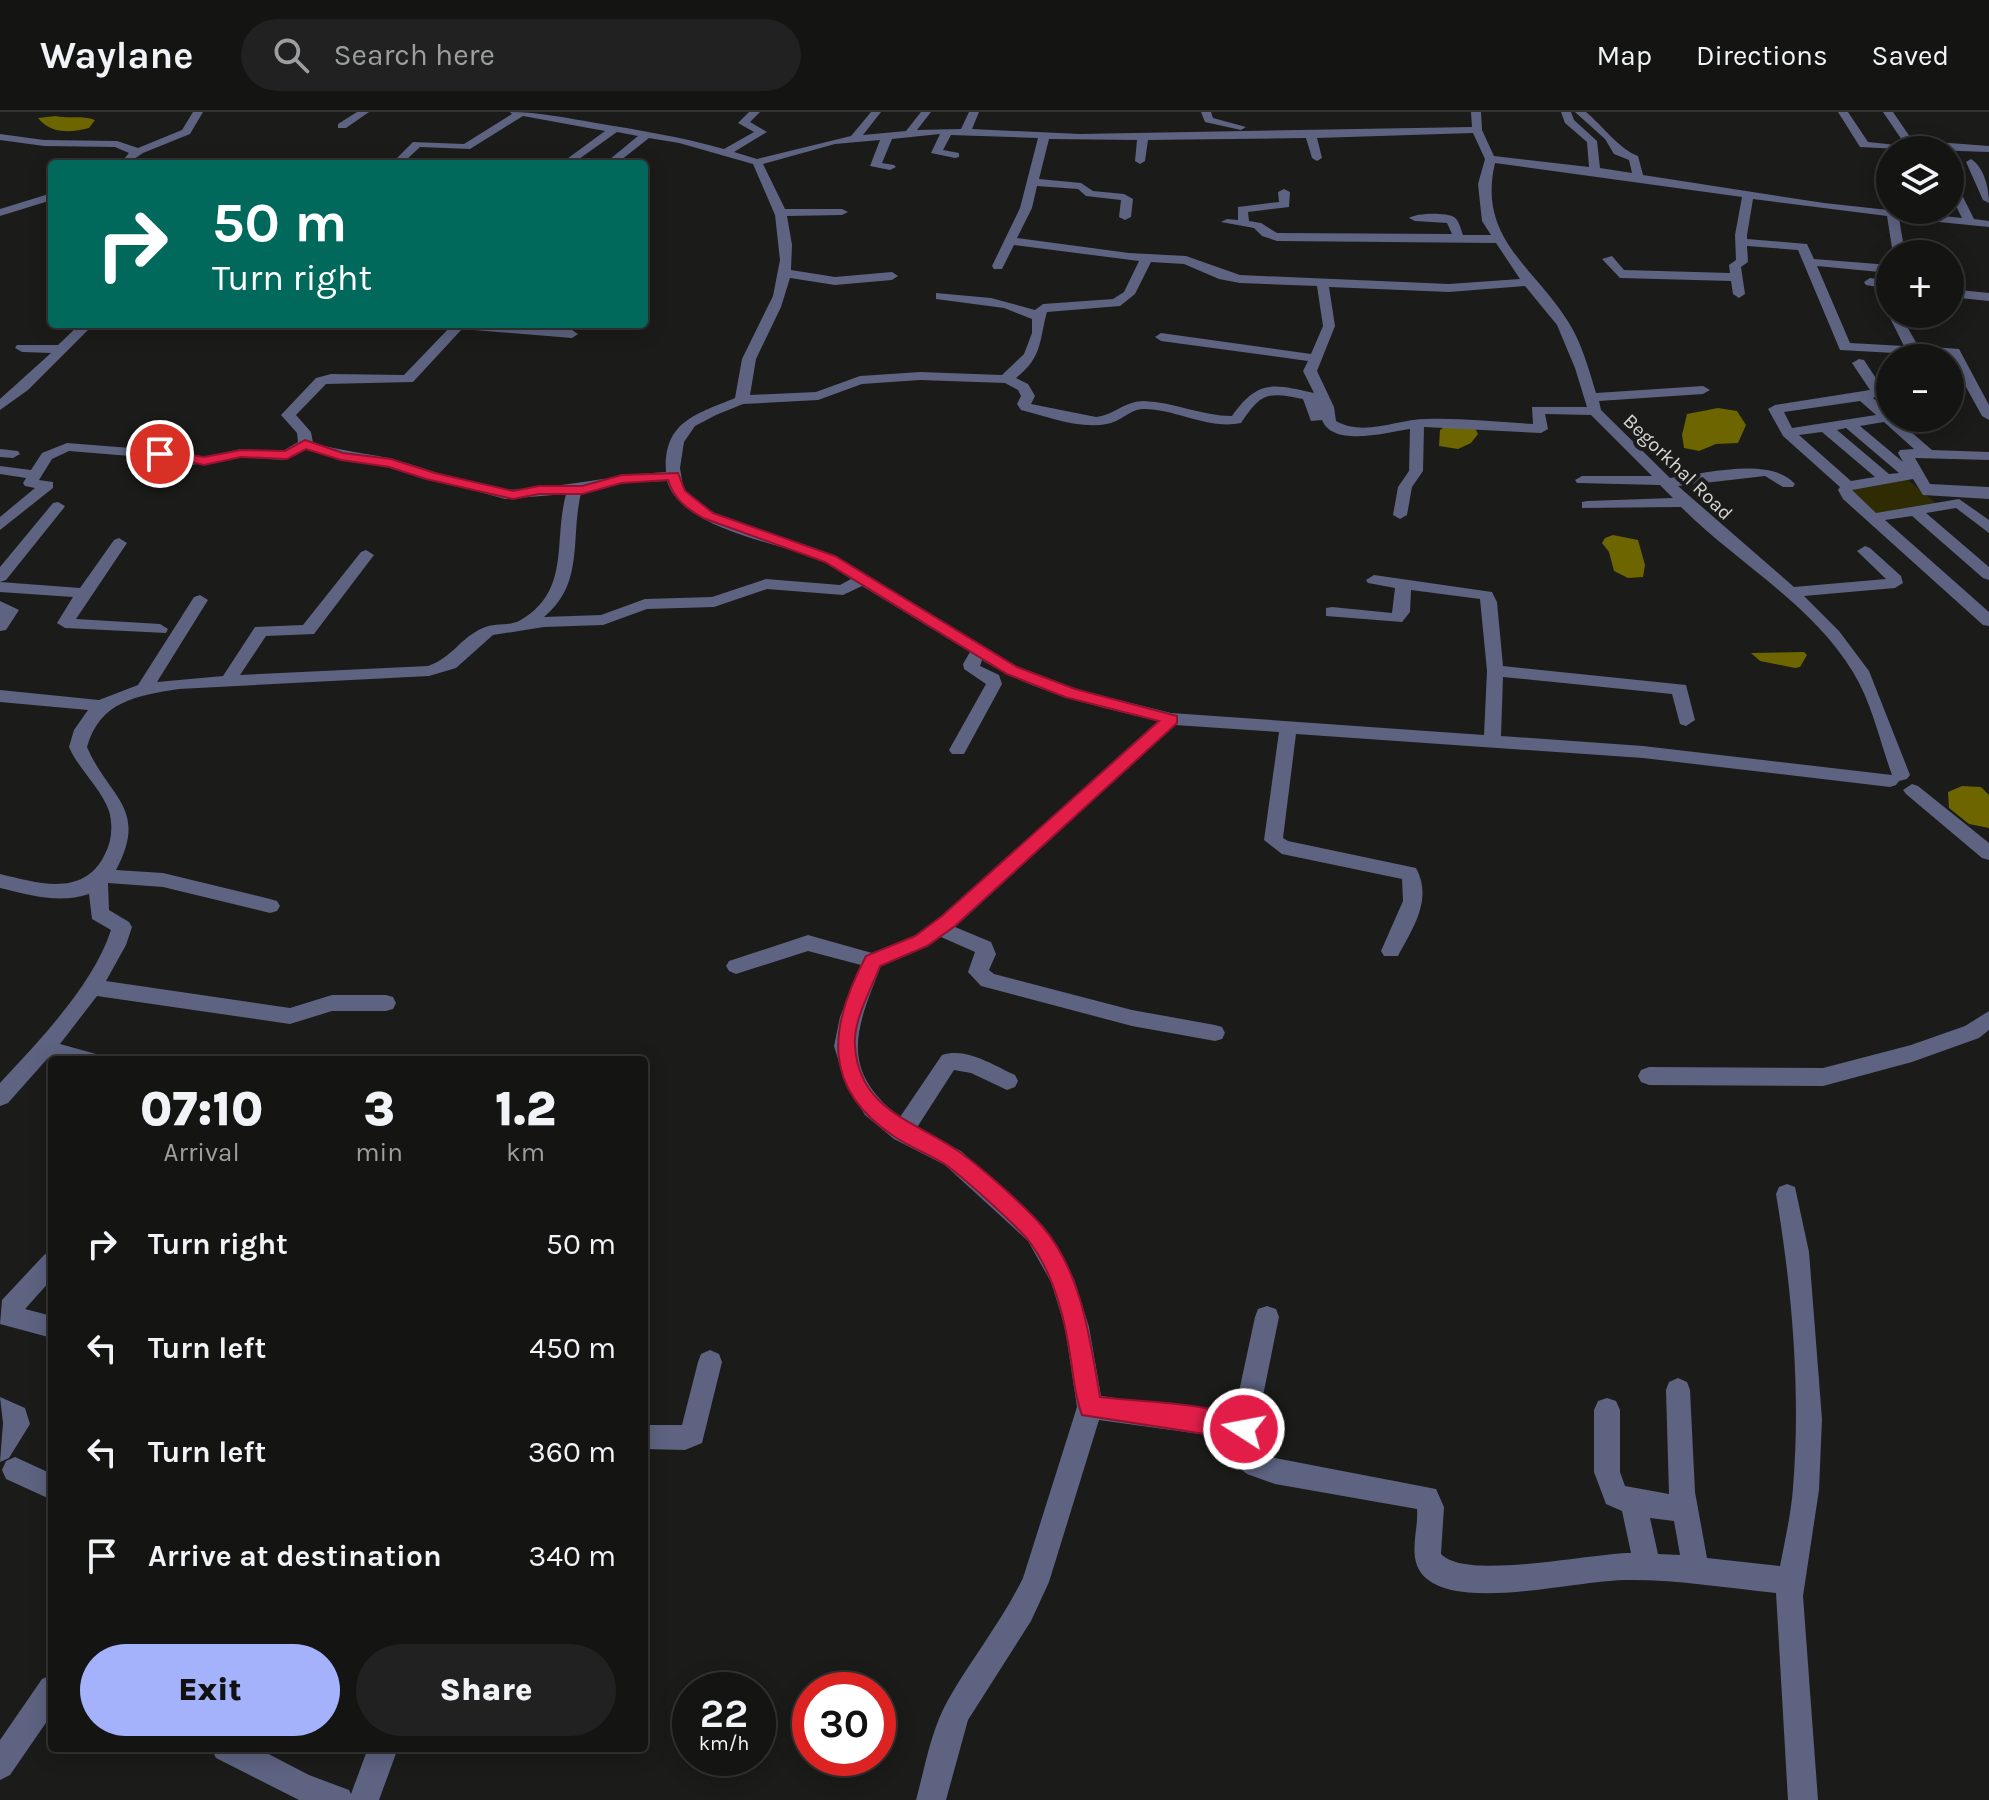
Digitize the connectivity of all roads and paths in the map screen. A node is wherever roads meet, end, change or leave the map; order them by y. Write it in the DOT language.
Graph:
graph roads {
  1 [pos="198,112"];
  2 [pos="364,112"];
  3 [pos="515,112"];
  4 [pos="755,112"];
  5 [pos="876,112"];
  6 [pos="926,112"];
  7 [pos="974,112"];
  8 [pos="1206,112"];
  9 [pos="1476,112"];
  10 [pos="1566,112"];
  11 [pos="1580,112"];
  12 [pos="1843,112"];
  13 [pos="1888,112"];
  14 [pos="521,113"];
  15 [pos="342,126"];
  16 [pos="616,128"];
  17 [pos="1477,130"];
  18 [pos="947,131"];
  19 [pos="965,132"];
  20 [pos="647,134"];
  21 [pos="909,134"];
  22 [pos="1242,134"];
  23 [pos="1311,135"];
  24 [pos="1143,136"];
  25 [pos="1904,136"];
  26 [pos="0,137"];
  27 [pos="887,137"];
  28 [pos="1044,137"];
  29 [pos="854,139"];
  30 [pos="1876,146"];
  31 [pos="1964,147"];
  32 [pos="1989,149"];
  33 [pos="139,151"];
  34 [pos="728,151"];
  35 [pos="955,155"];
  36 [pos="1317,158"];
  37 [pos="1490,159"];
  38 [pos="129,160"];
  39 [pos="400,160"];
  40 [pos="571,160"];
  41 [pos="614,160"];
  42 [pos="1140,161"];
  43 [pos="757,162"];
  44 [pos="1989,163"];
  45 [pos="890,167"];
  46 [pos="1595,171"];
  47 [pos="1638,178"];
  48 [pos="1033,182"];
  49 [pos="1284,192"];
  50 [pos="1748,194"];
  51 [pos="48,197"];
  52 [pos="1989,200"];
  53 [pos="1964,210"];
  54 [pos="842,212"];
  55 [pos="0,213"];
  56 [pos="779,213"];
  57 [pos="1876,213"];
  58 [pos="1125,217"];
  59 [pos="1415,218"];
  60 [pos="1964,220"];
  61 [pos="1969,220"];
  62 [pos="1227,222"];
  63 [pos="1244,224"];
  64 [pos="1933,224"];
  65 [pos="1989,224"];
  66 [pos="1933,231"];
  67 [pos="1459,238"];
  68 [pos="1497,239"];
  69 [pos="1011,241"];
  70 [pos="1741,242"];
  71 [pos="1803,247"];
  72 [pos="1146,259"];
  73 [pos="1608,259"];
  74 [pos="1808,262"];
  75 [pos="1851,265"];
  76 [pos="998,266"];
  77 [pos="1876,268"];
  78 [pos="785,273"];
  79 [pos="892,276"];
  80 [pos="1736,277"];
  81 [pos="1528,282"];
  82 [pos="1870,282"];
  83 [pos="1876,283"];
  84 [pos="1323,285"];
  85 [pos="1739,294"];
  86 [pos="1964,294"];
  87 [pos="940,296"];
  88 [pos="1989,297"];
  89 [pos="1039,317"];
  90 [pos="83,328"];
  91 [pos="455,328"];
  92 [pos="504,328"];
  93 [pos="572,334"];
  94 [pos="1161,337"];
  95 [pos="22,348"];
  96 [pos="59,349"];
  97 [pos="1876,349"];
  98 [pos="1314,358"];
  99 [pos="1859,363"];
  100 [pos="1964,374"];
  101 [pos="1007,378"];
  102 [pos="1703,390"];
  103 [pos="1863,397"];
  104 [pos="741,400"];
  105 [pos="1813,402"];
  106 [pos="1594,404"];
  107 [pos="0,406"];
  108 [pos="1876,410"];
  109 [pos="1989,416"];
  110 [pos="1876,419"];
  111 [pos="1329,423"];
  112 [pos="1417,423"];
  113 [pos="1837,425"];
  114 [pos="1901,432"];
  115 [pos="1788,433"];
  116 [pos="305,444"];
  117 [pos="1926,452"];
  118 [pos="0,453"];
  119 [pos="1855,453"];
  120 [pos="1989,456"];
  121 [pos="1817,459"];
  122 [pos="0,469"];
  123 [pos="35,475"];
  124 [pos="673,476"];
  125 [pos="1886,479"];
  126 [pos="1974,479"];
  127 [pos="1582,480"];
  128 [pos="1665,482"];
  129 [pos="1920,482"];
  130 [pos="1788,484"];
  131 [pos="1848,486"];
  132 [pos="574,490"];
  133 [pos="1685,502"];
  134 [pos="1587,505"];
  135 [pos="58,506"];
  136 [pos="1944,506"];
  137 [pos="1915,511"];
  138 [pos="1400,515"];
  139 [pos="1873,518"];
  140 [pos="0,525"];
  141 [pos="1989,528"];
  142 [pos="119,543"];
  143 [pos="1927,543"];
  144 [pos="1865,551"];
  145 [pos="366,555"];
  146 [pos="3,569"];
  147 [pos="1972,570"];
  148 [pos="863,579"];
  149 [pos="1374,580"];
  150 [pos="1403,583"];
  151 [pos="0,587"];
  152 [pos="1789,592"];
  153 [pos="84,593"];
  154 [pos="200,600"];
  155 [pos="0,606"];
  156 [pos="1332,612"];
  157 [pos="1985,613"];
  158 [pos="523,624"];
  159 [pos="0,626"];
  160 [pos="160,629"];
  161 [pos="979,651"];
  162 [pos="1495,671"];
  163 [pos="227,683"];
  164 [pos="144,689"];
  165 [pos="0,696"];
  166 [pos="100,706"];
  167 [pos="1171,719"];
  168 [pos="1686,720"];
  169 [pos="1288,728"];
  170 [pos="1492,741"];
  171 [pos="958,750"];
  172 [pos="1901,782"];
  173 [pos="1989,853"];
  174 [pos="100,879"];
  175 [pos="0,881"];
  176 [pos="270,906"];
  177 [pos="939,928"];
  178 [pos="1391,951"];
  179 [pos="873,961"];
  180 [pos="736,966"];
  181 [pos="91,987"];
  182 [pos="386,1003"];
  183 [pos="1989,1019"];
  184 [pos="1215,1033"];
  185 [pos="41,1048"];
  186 [pos="73,1056"];
  187 [pos="1649,1076"];
  188 [pos="1007,1081"];
  189 [pos="0,1097"];
  190 [pos="902,1132"];
  191 [pos="1787,1194"];
  192 [pos="48,1266"];
  193 [pos="4,1311"];
  194 [pos="1267,1317"];
  195 [pos="48,1326"];
  196 [pos="710,1362"];
  197 [pos="1678,1390"];
  198 [pos="1090,1407"];
  199 [pos="0,1409"];
  200 [pos="1607,1410"];
  201 [pos="1244,1429"];
  202 [pos="648,1437"];
  203 [pos="8,1460"];
  204 [pos="48,1485"];
  205 [pos="1633,1503"];
  206 [pos="1684,1509"];
  207 [pos="1648,1567"];
  208 [pos="1696,1573"];
  209 [pos="1790,1581"];
  210 [pos="48,1695"];
  211 [pos="232,1752"];
  212 [pos="382,1752"];
  213 [pos="0,1765"];
  214 [pos="300,1794"];
  215 [pos="339,1800"];
  216 [pos="364,1800"];
  217 [pos="931,1800"];
  218 [pos="1803,1800"];
  1 -- 33 [label="street"];
  2 -- 15 [label="street"];
  3 -- 14 [label="street"];
  4 -- 34 [label="street"];
  5 -- 29 [label="street"];
  6 -- 21 [label="street"];
  7 -- 19 [label="street"];
  8 -- 22 [label="street"];
  9 -- 17 [label="street"];
  10 -- 46 [label="street"];
  11 -- 47 [label="street"];
  12 -- 30 [label="street"];
  13 -- 25 [label="street"];
  14 -- 16 [label="street"];
  14 -- 39 [label="street"];
  16 -- 20 [label="street"];
  16 -- 40 [label="street"];
  17 -- 23 [label="street"];
  17 -- 37 [label="street"];
  18 -- 19 [label="street"];
  18 -- 21 [label="street"];
  18 -- 35 [label="street"];
  19 -- 28 [label="street"];
  20 -- 34 [label="street"];
  20 -- 41 [label="street"];
  21 -- 27 [label="street"];
  22 -- 23 [label="street"];
  22 -- 24 [label="street"];
  23 -- 36 [label="street"];
  24 -- 28 [label="street"];
  24 -- 42 [label="street"];
  26 -- 33 [label="street"];
  27 -- 29 [label="street"];
  27 -- 45 [label="street"];
  28 -- 48 [label="street"];
  29 -- 43 [label="street"];
  31 -- 32 [label="street"];
  33 -- 38 [label="street"];
  34 -- 43 [label="street"];
  37 -- 46 [label="street"];
  37 -- 68 [label="street, Begorkhal Road"];
  43 -- 56 [label="street"];
  44 -- 52 [label="street"];
  46 -- 47 [label="street"];
  47 -- 50 [label="street"];
  48 -- 58 [label="street"];
  48 -- 69 [label="street"];
  49 -- 63 [label="street"];
  50 -- 57 [label="street"];
  50 -- 70 [label="street"];
  51 -- 55 [label="street"];
  53 -- 61 [label="street"];
  54 -- 56 [label="street"];
  56 -- 78 [label="street"];
  59 -- 67 [label="street"];
  60 -- 61 [label="street"];
  61 -- 65 [label="street"];
  62 -- 63 [label="street"];
  63 -- 67 [label="street"];
  64 -- 66 [label="street"];
  67 -- 68 [label="street"];
  68 -- 81 [label="street, Begorkhal Road"];
  69 -- 72 [label="street"];
  69 -- 76 [label="street"];
  70 -- 71 [label="street"];
  70 -- 80 [label="street"];
  71 -- 74 [label="street"];
  71 -- 75 [label="street"];
  72 -- 84 [label="street"];
  72 -- 89 [label="street"];
  73 -- 80 [label="street"];
  74 -- 75 [label="street"];
  74 -- 97 [label="street"];
  75 -- 77 [label="street"];
  78 -- 79 [label="street"];
  78 -- 104 [label="street"];
  80 -- 85 [label="street"];
  81 -- 84 [label="street"];
  81 -- 106 [label="street, Begorkhal Road"];
  82 -- 83 [label="street"];
  84 -- 98 [label="street"];
  86 -- 88 [label="street"];
  87 -- 89 [label="street"];
  89 -- 101 [label="street"];
  90 -- 96 [label="street"];
  91 -- 116 [label="street"];
  92 -- 93 [label="street"];
  94 -- 98 [label="street"];
  95 -- 96 [label="street"];
  96 -- 107 [label="street"];
  98 -- 111 [label="street"];
  99 -- 103 [label="street"];
  100 -- 109 [label="street"];
  101 -- 104 [label="street"];
  101 -- 111 [label="street"];
  102 -- 106 [label="street"];
  103 -- 105 [label="street"];
  103 -- 108 [label="street"];
  104 -- 124 [label="street"];
  105 -- 113 [label="street"];
  105 -- 115 [label="street"];
  106 -- 112 [label="street"];
  106 -- 128 [label="street, Begorkhal Road"];
  110 -- 113 [label="street"];
  111 -- 112 [label="street"];
  112 -- 138 [label="street"];
  113 -- 115 [label="street"];
  113 -- 119 [label="street"];
  113 -- 129 [label="street"];
  114 -- 117 [label="street"];
  115 -- 121 [label="street"];
  116 -- 123 [label="street"];
  116 -- 132 [label="street"];
  117 -- 126 [label="street"];
  117 -- 129 [label="street"];
  118 -- 122 [label="street"];
  119 -- 121 [label="street"];
  119 -- 125 [label="street"];
  120 -- 126 [label="street"];
  121 -- 131 [label="street"];
  122 -- 123 [label="street"];
  123 -- 140 [label="street"];
  124 -- 132 [label="street"];
  124 -- 148 [label="street"];
  125 -- 129 [label="street"];
  125 -- 131 [label="street"];
  126 -- 129 [label="street"];
  127 -- 128 [label="street"];
  128 -- 130 [label="street"];
  128 -- 133 [label="street, Begorkhal Road"];
  129 -- 136 [label="street"];
  131 -- 139 [label="street"];
  132 -- 158 [label="street"];
  133 -- 134 [label="street"];
  133 -- 152 [label="street, Begorkhal Road"];
  135 -- 146 [label="street"];
  136 -- 137 [label="street"];
  136 -- 141 [label="street"];
  137 -- 139 [label="street"];
  137 -- 143 [label="street"];
  139 -- 143 [label="street"];
  142 -- 153 [label="street"];
  143 -- 147 [label="street"];
  143 -- 147 [label="street"];
  144 -- 152 [label="street"];
  145 -- 163 [label="street"];
  147 -- 157 [label="street"];
  148 -- 158 [label="street"];
  148 -- 161 [label="street"];
  149 -- 150 [label="street"];
  150 -- 156 [label="street"];
  150 -- 162 [label="street"];
  151 -- 153 [label="street"];
  152 -- 172 [label="street, Begorkhal Road"];
  153 -- 160 [label="street"];
  154 -- 164 [label="street"];
  155 -- 159 [label="street"];
  158 -- 163 [label="street"];
  161 -- 167 [label="street"];
  161 -- 171 [label="street"];
  162 -- 168 [label="street"];
  162 -- 170 [label="street"];
  163 -- 164 [label="street"];
  164 -- 166 [label="street"];
  165 -- 166 [label="street"];
  166 -- 174 [label="street"];
  167 -- 169 [label="street"];
  167 -- 177 [label="street"];
  169 -- 170 [label="street"];
  169 -- 178 [label="street"];
  170 -- 172 [label="street"];
  172 -- 173 [label="street"];
  174 -- 175 [label="street"];
  174 -- 176 [label="street"];
  174 -- 181 [label="street"];
  177 -- 179 [label="street"];
  177 -- 184 [label="street"];
  179 -- 180 [label="street"];
  179 -- 190 [label="street"];
  181 -- 182 [label="street"];
  181 -- 185 [label="street"];
  183 -- 187 [label="street"];
  185 -- 186 [label="street"];
  185 -- 189 [label="street"];
  188 -- 190 [label="street"];
  190 -- 198 [label="street"];
  191 -- 209 [label="street"];
  192 -- 193 [label="street"];
  193 -- 195 [label="street"];
  194 -- 201 [label="street"];
  196 -- 202 [label="street"];
  197 -- 206 [label="street"];
  198 -- 201 [label="street"];
  198 -- 217 [label="street"];
  199 -- 203 [label="street"];
  200 -- 205 [label="street"];
  201 -- 207 [label="street"];
  203 -- 204 [label="street"];
  205 -- 206 [label="street"];
  205 -- 207 [label="street"];
  206 -- 208 [label="street"];
  207 -- 208 [label="street"];
  208 -- 209 [label="street"];
  209 -- 218 [label="street"];
  210 -- 213 [label="street"];
  211 -- 214 [label="street"];
  212 -- 216 [label="street"];
  214 -- 215 [label="street"];
}
